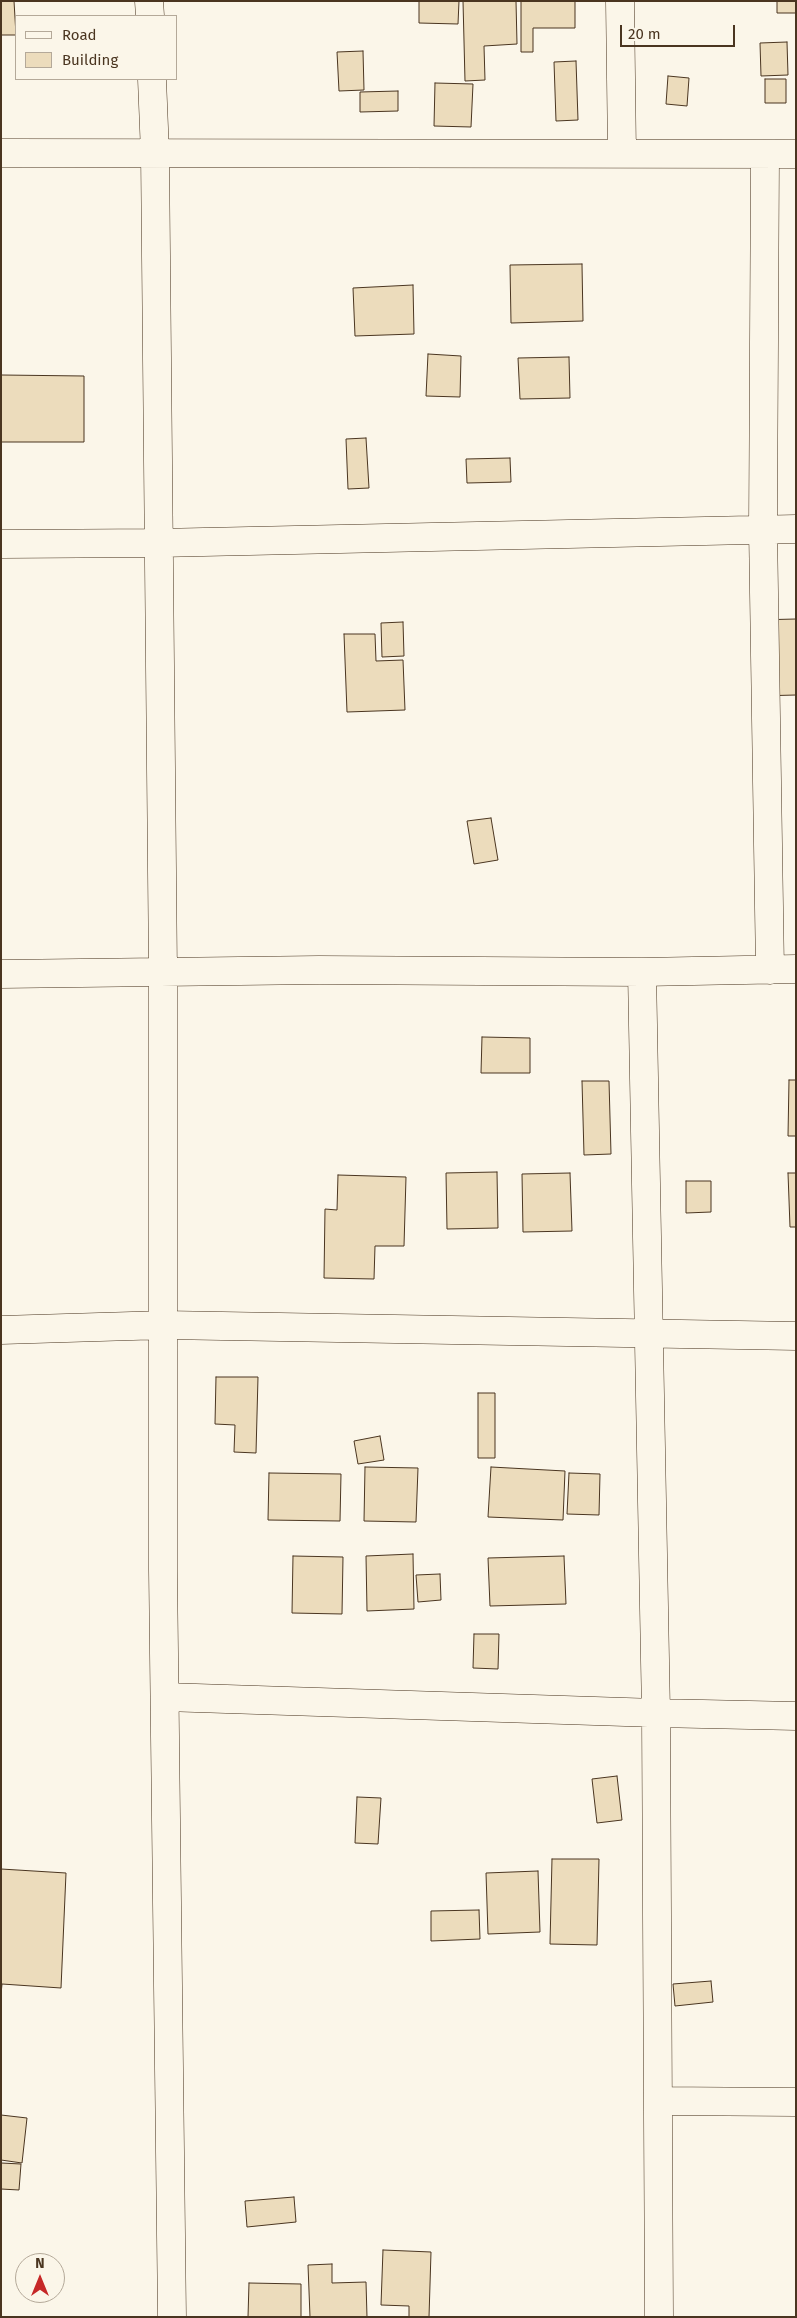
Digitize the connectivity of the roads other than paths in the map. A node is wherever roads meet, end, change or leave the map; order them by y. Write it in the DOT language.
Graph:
graph roads {
  1 [pos="149,1"];
  2 [pos="620,1"];
  3 [pos="150,15"];
  4 [pos="152,80"];
  5 [pos="1,153"];
  6 [pos="155,153"];
  7 [pos="622,154"];
  8 [pos="796,154"];
  9 [pos="765,155"];
  10 [pos="763,529"];
  11 [pos="796,529"];
  12 [pos="158,543"];
  13 [pos="1,544"];
  14 [pos="783,969"];
  15 [pos="642,972"];
  16 [pos="1,974"];
  17 [pos="163,974"];
  18 [pos="165,1325"];
  19 [pos="1,1330"];
  20 [pos="649,1333"];
  21 [pos="796,1336"];
  22 [pos="165,1697"];
  23 [pos="656,1714"];
  24 [pos="796,1716"];
  25 [pos="658,2101"];
  26 [pos="796,2102"];
  27 [pos="172,2317"];
  28 [pos="659,2317"];
  1 -- 3 [label="street"];
  2 -- 7 [label="street"];
  4 -- 6 [label="street"];
  5 -- 6 [label="street"];
  6 -- 7 [label="street"];
  6 -- 12 [label="street"];
  7 -- 9 [label="street"];
  8 -- 9 [label="street"];
  9 -- 10 [label="street"];
  10 -- 11 [label="street"];
  10 -- 12 [label="street"];
  10 -- 14 [label="street"];
  12 -- 13 [label="street"];
  12 -- 17 [label="street"];
  14 -- 15 [label="street"];
  15 -- 17 [label="street"];
  15 -- 20 [label="street"];
  16 -- 17 [label="street"];
  17 -- 18 [label="street"];
  18 -- 19 [label="street"];
  18 -- 20 [label="street"];
  18 -- 22 [label="street"];
  20 -- 21 [label="street"];
  20 -- 23 [label="street"];
  22 -- 23 [label="street"];
  22 -- 27 [label="street"];
  23 -- 24 [label="street"];
  23 -- 25 [label="street"];
  25 -- 26 [label="street"];
  25 -- 28 [label="street"];
}
